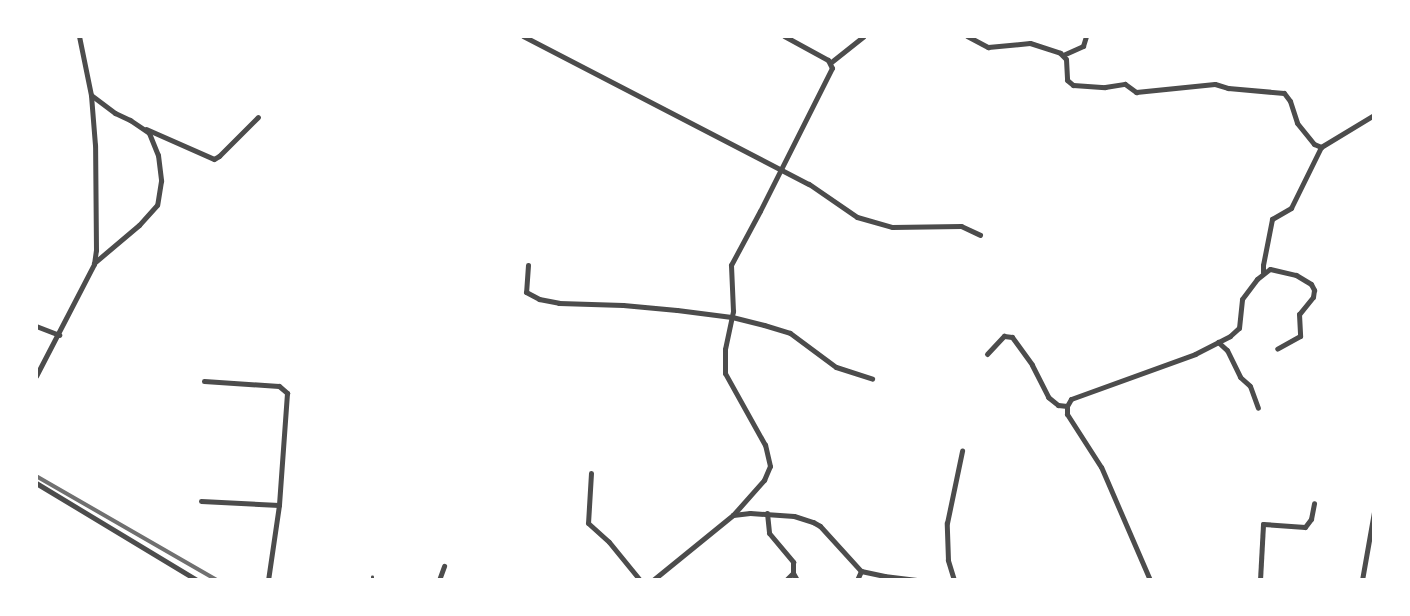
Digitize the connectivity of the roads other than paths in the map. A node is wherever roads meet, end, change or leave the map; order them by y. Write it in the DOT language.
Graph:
graph roads {
  1 [pos="79,36"];
  2 [pos="523,36"];
  3 [pos="784,36"];
  4 [pos="864,36"];
  5 [pos="967,36"];
  6 [pos="1086,36"];
  7 [pos="1063,55"];
  8 [pos="830,63"];
  9 [pos="91,95"];
  10 [pos="1374,115"];
  11 [pos="258,118"];
  12 [pos="140,126"];
  13 [pos="1322,147"];
  14 [pos="780,170"];
  15 [pos="980,235"];
  16 [pos="94,264"];
  17 [pos="528,266"];
  18 [pos="1263,272"];
  19 [pos="732,317"];
  20 [pos="36,326"];
  21 [pos="59,335"];
  22 [pos="1218,342"];
  23 [pos="1277,349"];
  24 [pos="987,354"];
  25 [pos="36,376"];
  26 [pos="872,379"];
  27 [pos="204,381"];
  28 [pos="1067,406"];
  29 [pos="1258,408"];
  30 [pos="962,451"];
  31 [pos="591,473"];
  32 [pos="36,483"];
  33 [pos="200,501"];
  34 [pos="1314,502"];
  35 [pos="278,505"];
  36 [pos="1374,512"];
  37 [pos="767,513"];
  38 [pos="733,515"];
  39 [pos="444,566"];
  40 [pos="861,570"];
  41 [pos="793,573"];
  42 [pos="197,580"];
  43 [pos="268,580"];
  44 [pos="439,580"];
  45 [pos="640,580"];
  46 [pos="653,580"];
  47 [pos="786,580"];
  48 [pos="797,580"];
  49 [pos="857,580"];
  50 [pos="917,580"];
  51 [pos="954,580"];
  52 [pos="1150,580"];
  53 [pos="1260,580"];
  54 [pos="1362,580"];
  1 -- 9 [label="street"];
  2 -- 14 [label="street"];
  3 -- 8 [label="street"];
  4 -- 8 [label="street"];
  5 -- 7 [label="street"];
  6 -- 7 [label="street"];
  7 -- 13 [label="street"];
  8 -- 14 [label="street"];
  9 -- 12 [label="street"];
  9 -- 16 [label="street"];
  10 -- 13 [label="street"];
  11 -- 12 [label="street"];
  12 -- 16 [label="street"];
  13 -- 18 [label="street"];
  14 -- 15 [label="street"];
  14 -- 19 [label="street"];
  16 -- 21 [label="street"];
  17 -- 19 [label="street"];
  18 -- 22 [label="street"];
  18 -- 23 [label="street"];
  19 -- 26 [label="street"];
  19 -- 38 [label="street"];
  20 -- 21 [label="street"];
  21 -- 25 [label="street"];
  22 -- 28 [label="street"];
  22 -- 29 [label="street"];
  24 -- 28 [label="street"];
  27 -- 35 [label="street"];
  28 -- 52 [label="street"];
  30 -- 51 [label="street"];
  31 -- 45 [label="street"];
  32 -- 42 [label="street"];
  33 -- 35 [label="street"];
  34 -- 53 [label="street"];
  35 -- 43 [label="street"];
  36 -- 54 [label="street"];
  37 -- 38 [label="street"];
  37 -- 40 [label="street"];
  37 -- 41 [label="street"];
  38 -- 46 [label="street"];
  39 -- 44 [label="street"];
  40 -- 49 [label="street"];
  40 -- 50 [label="street"];
  41 -- 47 [label="street"];
  41 -- 48 [label="street"];
}
